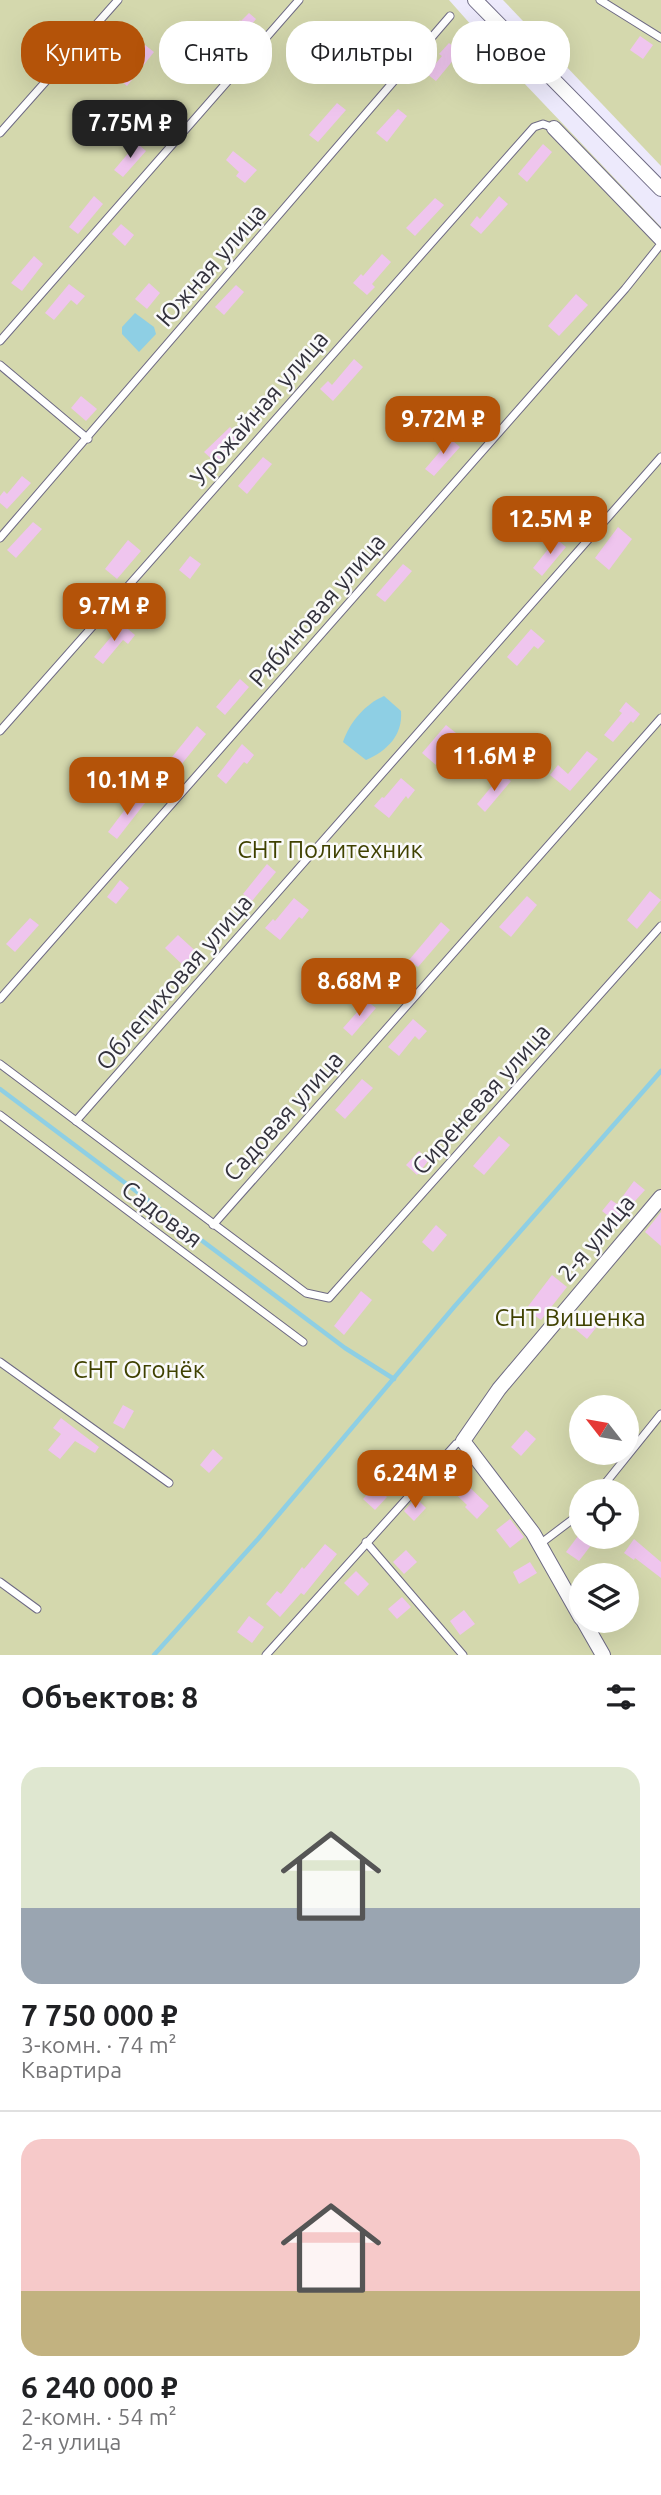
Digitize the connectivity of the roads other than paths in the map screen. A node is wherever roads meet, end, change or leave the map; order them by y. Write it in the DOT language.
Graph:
graph roads {
  1 [pos="118,0"];
  2 [pos="299,0"];
  3 [pos="475,0"];
  4 [pos="600,0"];
  5 [pos="450,16"];
  6 [pos="661,38"];
  7 [pos="554,128"];
  8 [pos="0,133"];
  9 [pos="659,185"];
  10 [pos="661,242"];
  11 [pos="0,341"];
  12 [pos="0,365"];
  13 [pos="88,439"];
  14 [pos="661,457"];
  15 [pos="0,538"];
  16 [pos="661,718"];
  17 [pos="0,731"];
  18 [pos="661,926"];
  19 [pos="0,999"];
  20 [pos="0,1064"];
  21 [pos="0,1115"];
  22 [pos="76,1121"];
  23 [pos="661,1196"];
  24 [pos="213,1225"];
  25 [pos="303,1342"];
  26 [pos="0,1362"];
  27 [pos="661,1414"];
  28 [pos="463,1441"];
  29 [pos="609,1479"];
  30 [pos="169,1483"];
  31 [pos="569,1522"];
  32 [pos="366,1542"];
  33 [pos="541,1544"];
  34 [pos="0,1582"];
  35 [pos="569,1595"];
  36 [pos="37,1609"];
  37 [pos="590,1633"];
  38 [pos="266,1655"];
  39 [pos="463,1655"];
  40 [pos="603,1655"];
  1 -- 8 [label="lane"];
  2 -- 11 [label="lane"];
  3 -- 9 [label="street"];
  4 -- 6 [label="lane"];
  5 -- 13 [label="lane, Южная улица"];
  7 -- 10 [label="street"];
  7 -- 17 [label="lane, Урожайная улица"];
  10 -- 19 [label="lane, Рябиновая улица"];
  12 -- 13 [label="lane"];
  13 -- 15 [label="lane, Южная улица"];
  14 -- 22 [label="lane, Облепиховая улица"];
  16 -- 24 [label="lane, Садовая улица"];
  18 -- 24 [label="lane, Сиреневая улица"];
  20 -- 22 [label="lane"];
  21 -- 25 [label="lane, Садовая"];
  22 -- 24 [label="lane"];
  23 -- 28 [label="street, 2-я улица"];
  26 -- 30 [label="lane"];
  27 -- 29 [label="lane"];
  28 -- 32 [label="lane"];
  28 -- 33 [label="street"];
  31 -- 33 [label="lane"];
  32 -- 38 [label="lane"];
  32 -- 39 [label="lane"];
  33 -- 35 [label="street"];
  34 -- 36 [label="lane"];
  37 -- 40 [label="street"];
}
